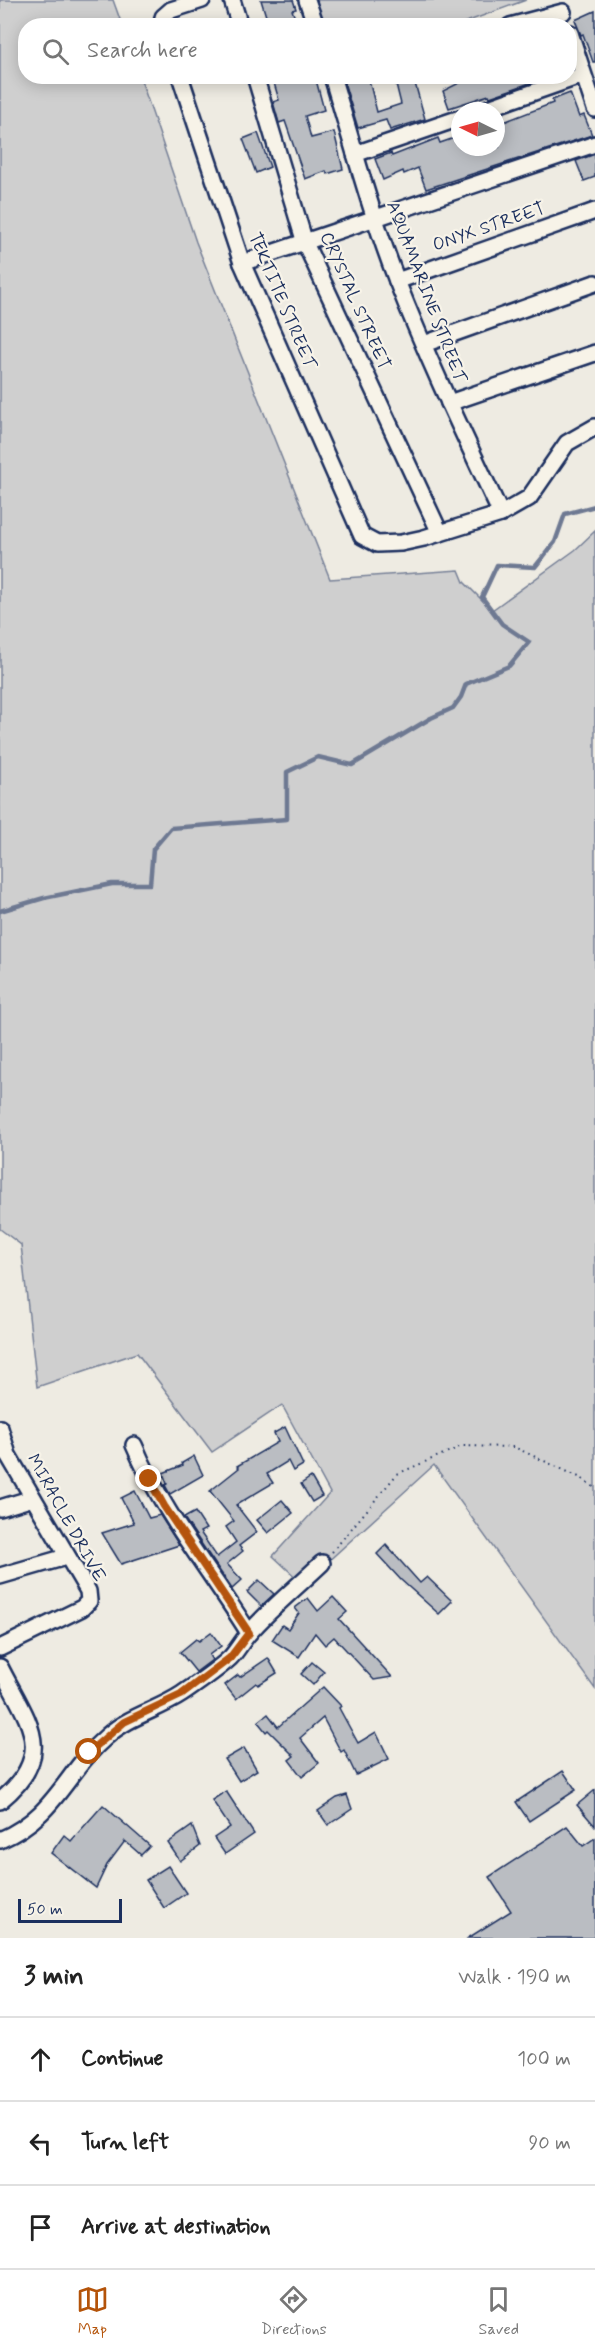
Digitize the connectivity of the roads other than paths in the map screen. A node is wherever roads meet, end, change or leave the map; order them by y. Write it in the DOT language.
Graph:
graph roads {
  1 [pos="202,0"];
  2 [pos="232,0"];
  3 [pos="308,0"];
  4 [pos="563,12"];
  5 [pos="163,18"];
  6 [pos="238,18"];
  7 [pos="314,18"];
  8 [pos="540,18"];
  9 [pos="577,54"];
  10 [pos="584,75"];
  11 [pos="577,77"];
  12 [pos="183,84"];
  13 [pos="257,84"];
  14 [pos="334,84"];
  15 [pos="558,84"];
  16 [pos="505,102"];
  17 [pos="595,110"];
  18 [pos="451,121"];
  19 [pos="595,144"];
  20 [pos="356,154"];
  21 [pos="595,211"];
  22 [pos="375,218"];
  23 [pos="305,243"];
  24 [pos="242,263"];
  25 [pos="397,280"];
  26 [pos="595,283"];
  27 [pos="424,344"];
  28 [pos="595,353"];
  29 [pos="449,403"];
  30 [pos="595,428"];
  31 [pos="501,514"];
  32 [pos="440,533"];
  33 [pos="0,1428"];
  34 [pos="2,1444"];
  35 [pos="134,1445"];
  36 [pos="33,1498"];
  37 [pos="0,1508"];
  38 [pos="66,1557"];
  39 [pos="322,1563"];
  40 [pos="0,1576"];
  41 [pos="249,1633"];
  42 [pos="0,1648"];
  43 [pos="0,1666"];
  44 [pos="0,1801"];
  45 [pos="0,1840"];
  1 -- 5 [label="street"];
  2 -- 6 [label="street"];
  3 -- 7 [label="street"];
  4 -- 8 [label="street"];
  9 -- 10 [label="street"];
  10 -- 11 [label="street"];
  10 -- 17 [label="street"];
  12 -- 24 [label="street, TEKTITE STREET"];
  13 -- 23 [label="street, CRYSTAL STREET"];
  14 -- 20 [label="street, AQUAMARINE STREET"];
  15 -- 16 [label="street"];
  18 -- 20 [label="street"];
  19 -- 22 [label="street"];
  20 -- 22 [label="street, AQUAMARINE STREET"];
  21 -- 25 [label="street, ONYX STREET"];
  22 -- 23 [label="street"];
  22 -- 25 [label="street, AQUAMARINE STREET"];
  23 -- 24 [label="street"];
  23 -- 32 [label="street, CRYSTAL STREET"];
  24 -- 32 [label="street, TEKTITE STREET"];
  25 -- 27 [label="street, AQUAMARINE STREET"];
  26 -- 27 [label="street"];
  27 -- 29 [label="street, AQUAMARINE STREET"];
  28 -- 29 [label="street"];
  29 -- 31 [label="street, AQUAMARINE STREET"];
  30 -- 31 [label="street"];
  31 -- 32 [label="street"];
  33 -- 34 [label="street, MIRACLE DRIVE"];
  34 -- 36 [label="street, MIRACLE DRIVE"];
  35 -- 41 [label="street"];
  36 -- 37 [label="street"];
  36 -- 38 [label="street, MIRACLE DRIVE"];
  38 -- 40 [label="street"];
  38 -- 42 [label="street, MIRACLE DRIVE"];
  39 -- 41 [label="street"];
  41 -- 45 [label="street"];
  43 -- 44 [label="street"];
}
